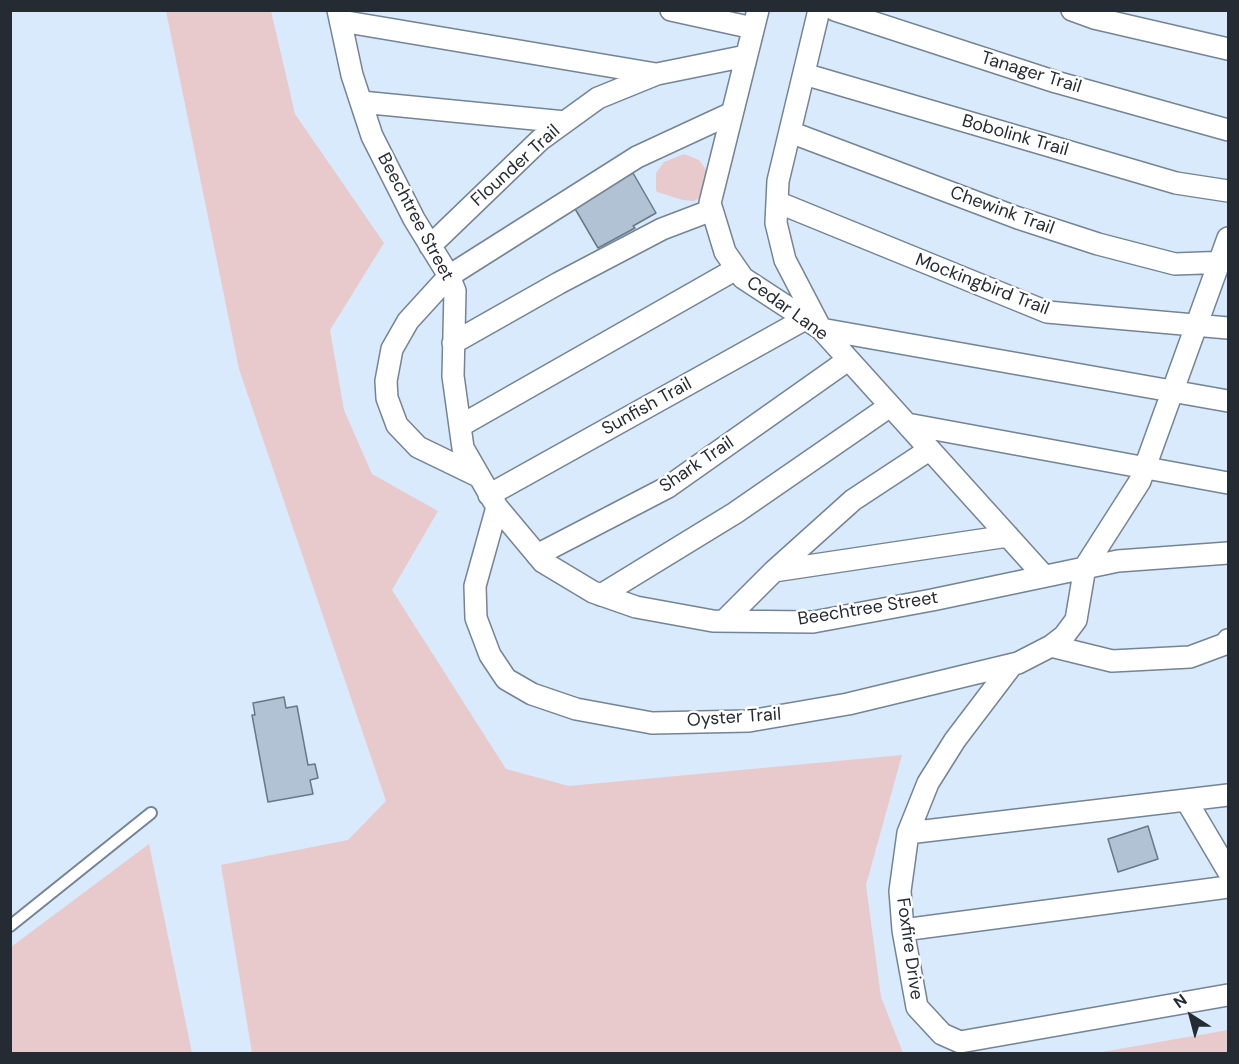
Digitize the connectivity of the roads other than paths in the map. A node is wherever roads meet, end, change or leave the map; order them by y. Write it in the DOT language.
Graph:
graph roads {
  1 [pos="671,10"];
  2 [pos="819,10"];
  3 [pos="835,10"];
  4 [pos="1072,10"];
  5 [pos="340,16"];
  6 [pos="755,19"];
  7 [pos="1228,49"];
  8 [pos="746,56"];
  9 [pos="657,74"];
  10 [pos="804,74"];
  11 [pos="361,102"];
  12 [pos="732,113"];
  13 [pos="565,122"];
  14 [pos="1228,130"];
  15 [pos="790,132"];
  16 [pos="1228,191"];
  17 [pos="777,202"];
  18 [pos="712,210"];
  19 [pos="1228,238"];
  20 [pos="430,246"];
  21 [pos="1224,262"];
  22 [pos="736,269"];
  23 [pos="448,276"];
  24 [pos="813,324"];
  25 [pos="1197,325"];
  26 [pos="1228,328"];
  27 [pos="453,343"];
  28 [pos="848,360"];
  29 [pos="1172,393"];
  30 [pos="1228,402"];
  31 [pos="890,406"];
  32 [pos="907,424"];
  33 [pos="460,426"];
  34 [pos="929,450"];
  35 [pos="1145,467"];
  36 [pos="478,476"];
  37 [pos="1228,483"];
  38 [pos="493,501"];
  39 [pos="1008,536"];
  40 [pos="1228,554"];
  41 [pos="537,555"];
  42 [pos="1085,567"];
  43 [pos="774,571"];
  44 [pos="1044,576"];
  45 [pos="601,595"];
  46 [pos="724,621"];
  47 [pos="1228,640"];
  48 [pos="1051,646"];
  49 [pos="1012,665"];
  50 [pos="1228,795"];
  51 [pos="1186,800"];
  52 [pos="151,813"];
  53 [pos="908,832"];
  54 [pos="1228,871"];
  55 [pos="1228,887"];
  56 [pos="10,926"];
  57 [pos="903,930"];
  58 [pos="1228,995"];
  1 -- 6 [label="street"];
  2 -- 10 [label="street"];
  3 -- 14 [label="street, Tanager Trail"];
  4 -- 7 [label="street"];
  5 -- 9 [label="street"];
  5 -- 11 [label="street, Beechtree Street"];
  6 -- 8 [label="street, Cedar Lane"];
  8 -- 9 [label="street, Flounder Trail"];
  8 -- 12 [label="street, Cedar Lane"];
  9 -- 13 [label="street, Flounder Trail"];
  10 -- 15 [label="street"];
  10 -- 16 [label="street, Bobolink Trail"];
  11 -- 13 [label="street"];
  11 -- 20 [label="street, Beechtree Street"];
  12 -- 18 [label="street, Cedar Lane"];
  12 -- 23 [label="street"];
  13 -- 20 [label="street, Flounder Trail"];
  15 -- 17 [label="street"];
  15 -- 21 [label="street, Chewink Trail"];
  17 -- 24 [label="street"];
  17 -- 25 [label="street, Mockingbird Trail"];
  18 -- 22 [label="street, Cedar Lane"];
  18 -- 27 [label="street"];
  19 -- 21 [label="street"];
  20 -- 23 [label="street, Beechtree Street"];
  21 -- 25 [label="street"];
  22 -- 24 [label="street, Cedar Lane"];
  22 -- 33 [label="street"];
  23 -- 27 [label="street, Beechtree Street"];
  23 -- 36 [label="street"];
  24 -- 28 [label="street, Cedar Lane"];
  24 -- 29 [label="street"];
  24 -- 38 [label="street, Sunfish Trail"];
  25 -- 26 [label="street, Mockingbird Trail"];
  25 -- 29 [label="street"];
  27 -- 33 [label="street, Beechtree Street"];
  28 -- 31 [label="street, Cedar Lane"];
  28 -- 41 [label="street, Shark Trail"];
  29 -- 30 [label="street"];
  29 -- 35 [label="street"];
  31 -- 32 [label="street, Cedar Lane"];
  31 -- 45 [label="street"];
  32 -- 34 [label="street, Cedar Lane"];
  32 -- 35 [label="street"];
  33 -- 36 [label="street, Beechtree Street"];
  34 -- 39 [label="street, Cedar Lane"];
  34 -- 43 [label="street"];
  35 -- 37 [label="street"];
  35 -- 42 [label="street"];
  36 -- 38 [label="street, Beechtree Street"];
  38 -- 41 [label="street, Beechtree Street"];
  38 -- 49 [label="street, Oyster Trail"];
  39 -- 43 [label="street"];
  39 -- 44 [label="street, Cedar Lane"];
  40 -- 42 [label="street, Beechtree Street"];
  41 -- 45 [label="street, Beechtree Street"];
  42 -- 44 [label="street, Beechtree Street"];
  42 -- 48 [label="street, Oyster Trail"];
  43 -- 46 [label="street"];
  44 -- 46 [label="street, Beechtree Street"];
  45 -- 46 [label="street, Beechtree Street"];
  47 -- 48 [label="street"];
  48 -- 49 [label="street, Oyster Trail"];
  49 -- 53 [label="street, Foxfire Drive"];
  50 -- 51 [label="street"];
  51 -- 53 [label="street"];
  51 -- 54 [label="street"];
  52 -- 56 [label="lane"];
  53 -- 57 [label="street, Foxfire Drive"];
  55 -- 57 [label="street"];
  57 -- 58 [label="street, Foxfire Drive"];
}
